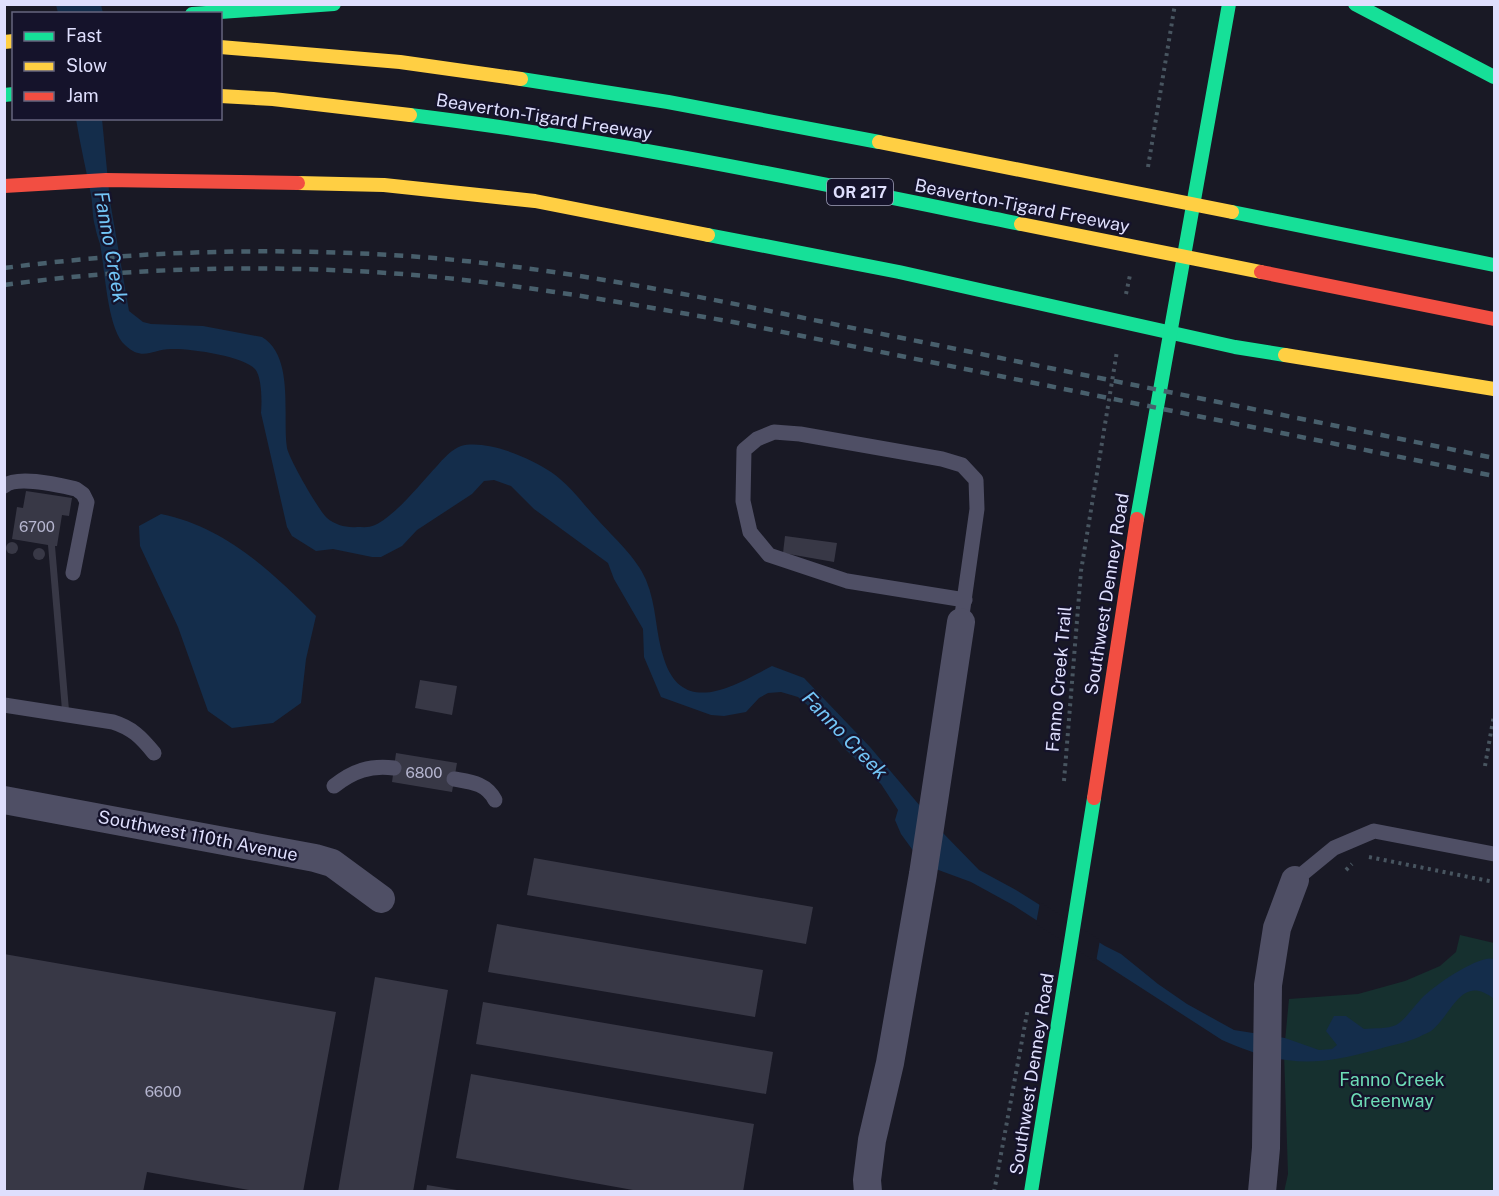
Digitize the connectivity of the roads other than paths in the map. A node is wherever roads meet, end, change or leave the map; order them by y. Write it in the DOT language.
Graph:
graph roads {
  1 [pos="334,4"];
  2 [pos="1229,4"];
  3 [pos="1355,4"];
  4 [pos="220,12"];
  5 [pos="222,47"];
  6 [pos="1494,77"];
  7 [pos="222,96"];
  8 [pos="9,186"];
  9 [pos="1494,265"];
  10 [pos="1494,319"];
  11 [pos="1170,333"];
  12 [pos="1494,389"];
  13 [pos="4,486"];
  14 [pos="73,573"];
  15 [pos="963,611"];
  16 [pos="4,705"];
  17 [pos="154,753"];
  18 [pos="394,768"];
  19 [pos="454,779"];
  20 [pos="334,786"];
  21 [pos="4,800"];
  22 [pos="495,800"];
  23 [pos="1494,854"];
  24 [pos="1295,880"];
  25 [pos="381,898"];
  26 [pos="868,1191"];
  27 [pos="1031,1191"];
  28 [pos="1262,1191"];
  1 -- 4 [label="main road"];
  2 -- 11 [label="main road, Southwest Denney Road"];
  3 -- 6 [label="main road"];
  5 -- 9 [label="main road, Beaverton-Tigard Freeway"];
  7 -- 10 [label="main road, Beaverton-Tigard Freeway / OR 217"];
  8 -- 11 [label="main road"];
  11 -- 12 [label="main road"];
  11 -- 27 [label="main road, Southwest Denney Road"];
  13 -- 14 [label="lane"];
  15 -- 15 [label="lane"];
  15 -- 26 [label="street"];
  16 -- 17 [label="lane"];
  18 -- 20 [label="lane"];
  19 -- 22 [label="lane"];
  21 -- 25 [label="street, Southwest 110th Avenue"];
  23 -- 24 [label="lane"];
  24 -- 28 [label="street"];
}
